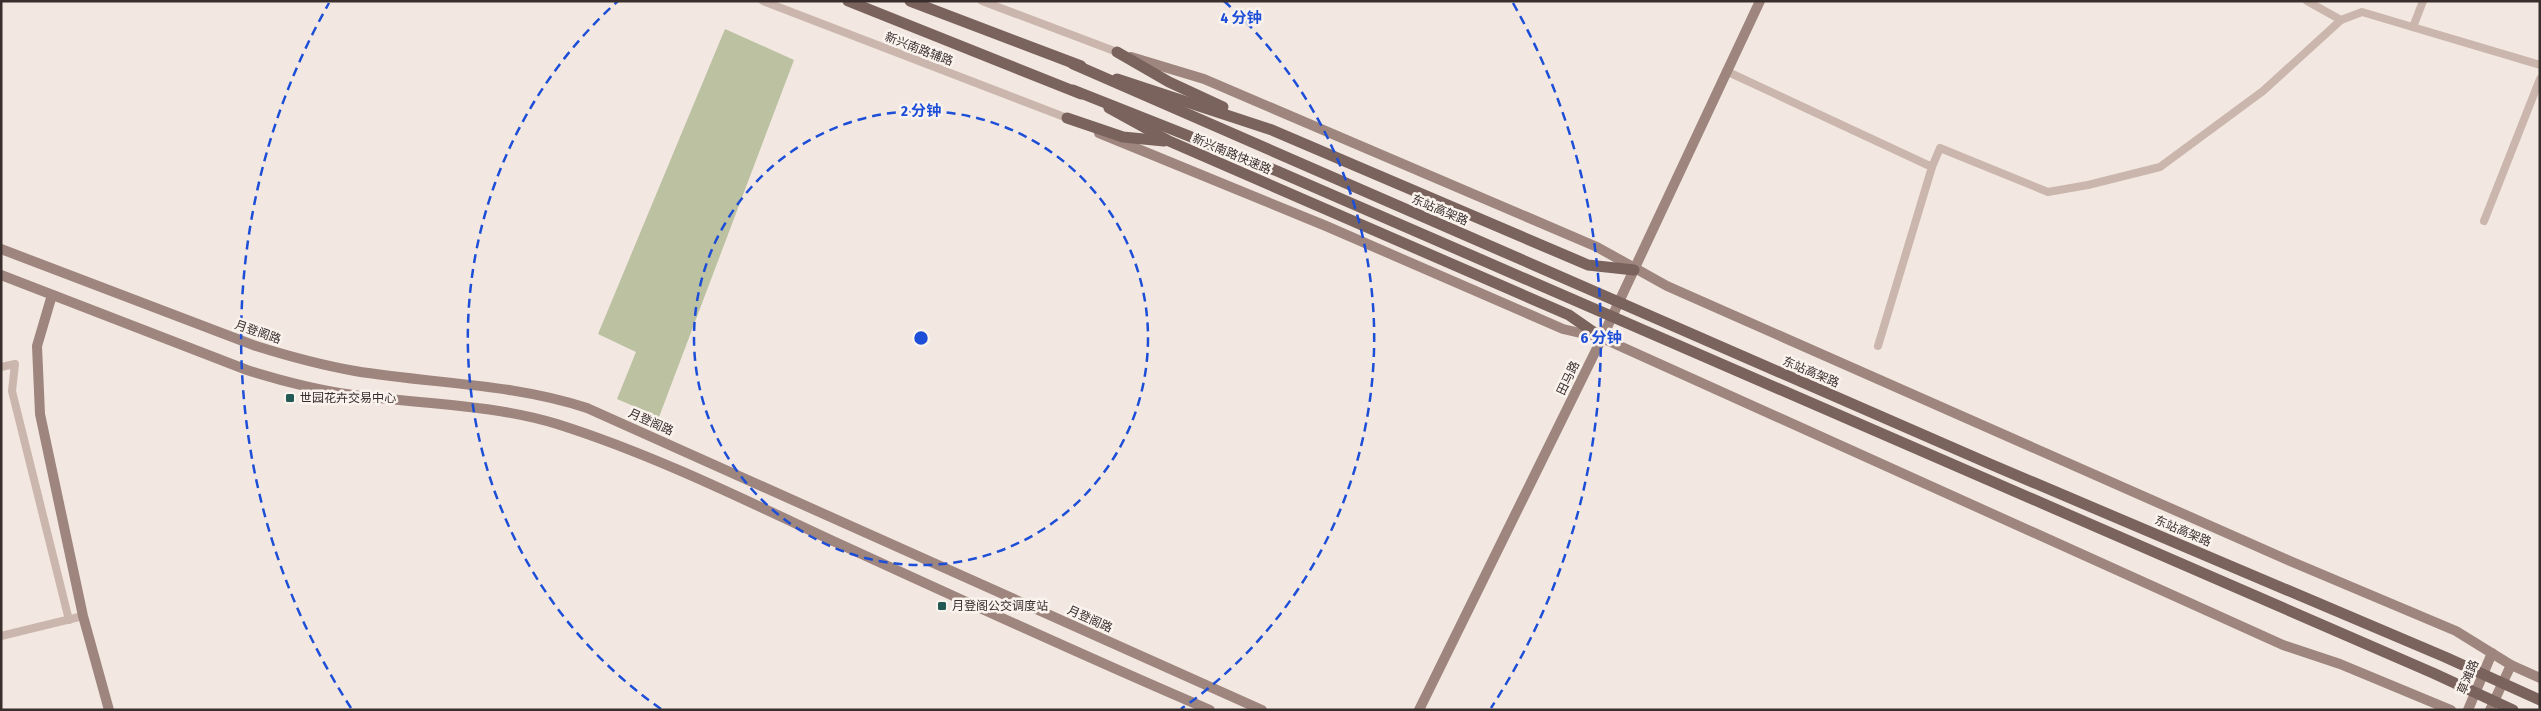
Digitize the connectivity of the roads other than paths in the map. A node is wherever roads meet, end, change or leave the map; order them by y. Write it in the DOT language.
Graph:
graph roads {
  1 [pos="763,1"];
  2 [pos="848,1"];
  3 [pos="910,1"];
  4 [pos="982,1"];
  5 [pos="1760,1"];
  6 [pos="2307,1"];
  7 [pos="2423,1"];
  8 [pos="2341,20"];
  9 [pos="2413,27"];
  10 [pos="1117,52"];
  11 [pos="1073,64"];
  12 [pos="2540,65"];
  13 [pos="1726,71"];
  14 [pos="2540,79"];
  15 [pos="1072,90"];
  16 [pos="1067,118"];
  17 [pos="1272,130"];
  18 [pos="1169,142"];
  19 [pos="1932,167"];
  20 [pos="2484,222"];
  21 [pos="1,249"];
  22 [pos="1634,270"];
  23 [pos="1,275"];
  24 [pos="52,295"];
  25 [pos="1602,338"];
  26 [pos="1878,346"];
  27 [pos="1,367"];
  28 [pos="83,616"];
  29 [pos="69,620"];
  30 [pos="1,636"];
  31 [pos="2492,653"];
  32 [pos="2511,665"];
  33 [pos="2540,678"];
  34 [pos="2540,700"];
  35 [pos="109,710"];
  36 [pos="1210,710"];
  37 [pos="1262,710"];
  38 [pos="1420,710"];
  39 [pos="2451,710"];
  40 [pos="2468,710"];
  41 [pos="2490,710"];
  42 [pos="2513,710"];
  1 -- 16 [label="street, 新兴南路辅路"];
  2 -- 15 [label="main road, 新兴南路快速路"];
  3 -- 11 [label="main road"];
  4 -- 10 [label="street"];
  5 -- 13 [label="main road, 田马路"];
  6 -- 8 [label="street"];
  7 -- 9 [label="street"];
  8 -- 9 [label="street"];
  8 -- 19 [label="street"];
  9 -- 12 [label="street"];
  10 -- 17 [label="main road"];
  10 -- 22 [label="main road"];
  11 -- 17 [label="main road"];
  11 -- 34 [label="main road, 东站高架路, bridge"];
  13 -- 19 [label="street"];
  13 -- 22 [label="main road, 田马路"];
  14 -- 20 [label="street"];
  15 -- 18 [label="main road, 新兴南路快速路"];
  15 -- 42 [label="main road, bridge"];
  16 -- 18 [label="main road"];
  16 -- 25 [label="main road"];
  17 -- 22 [label="main road"];
  18 -- 25 [label="main road, 新兴南路快速路"];
  19 -- 26 [label="street"];
  21 -- 37 [label="main road, 月登阁路"];
  22 -- 25 [label="main road, 田马路"];
  22 -- 31 [label="main road"];
  23 -- 24 [label="main road"];
  24 -- 28 [label="main road"];
  24 -- 36 [label="main road"];
  25 -- 38 [label="main road, 田马路"];
  25 -- 39 [label="main road"];
  27 -- 29 [label="street"];
  28 -- 29 [label="street"];
  28 -- 35 [label="main road"];
  29 -- 30 [label="street"];
  31 -- 32 [label="main road"];
  31 -- 40 [label="main road, 草滩路"];
  32 -- 33 [label="main road"];
  32 -- 41 [label="main road"];
}
